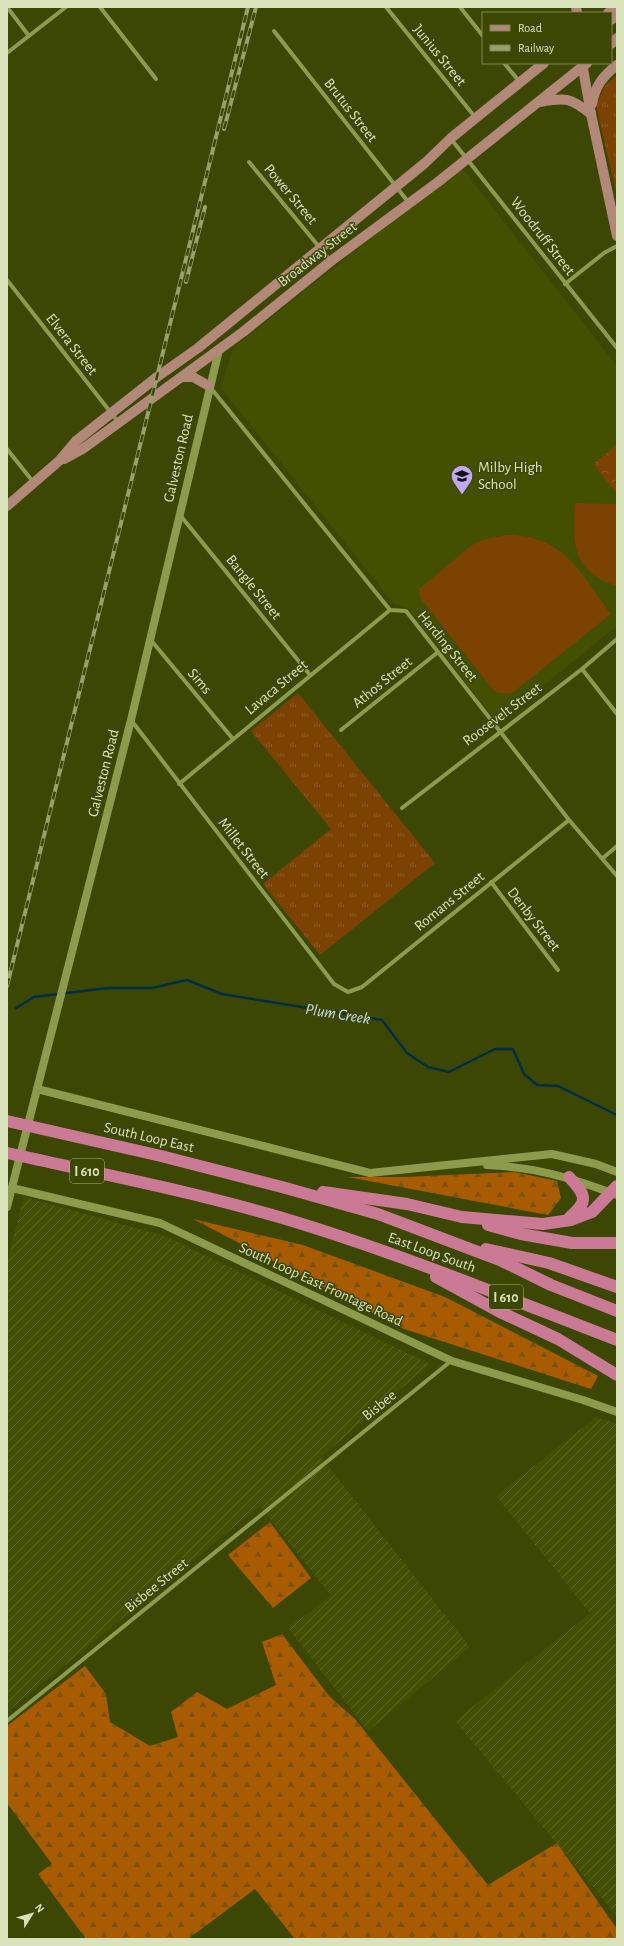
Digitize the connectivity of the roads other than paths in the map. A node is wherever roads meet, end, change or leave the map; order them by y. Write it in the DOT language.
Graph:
graph roads {
  1 [pos="66,7"];
  2 [pos="100,7"];
  3 [pos="386,7"];
  4 [pos="460,7"];
  5 [pos="7,8"];
  6 [pos="274,31"];
  7 [pos="482,35"];
  8 [pos="29,36"];
  9 [pos="7,53"];
  10 [pos="505,64"];
  11 [pos="543,64"];
  12 [pos="584,64"];
  13 [pos="617,65"];
  14 [pos="156,79"];
  15 [pos="520,82"];
  16 [pos="537,102"];
  17 [pos="591,114"];
  18 [pos="476,118"];
  19 [pos="451,138"];
  20 [pos="467,160"];
  21 [pos="249,162"];
  22 [pos="396,187"];
  23 [pos="409,203"];
  24 [pos="617,236"];
  25 [pos="617,246"];
  26 [pos="320,248"];
  27 [pos="331,261"];
  28 [pos="7,280"];
  29 [pos="566,284"];
  30 [pos="198,348"];
  31 [pos="617,348"];
  32 [pos="218,350"];
  33 [pos="206,359"];
  34 [pos="213,367"];
  35 [pos="182,377"];
  36 [pos="209,386"];
  37 [pos="112,413"];
  38 [pos="119,423"];
  39 [pos="7,449"];
  40 [pos="59,462"];
  41 [pos="35,483"];
  42 [pos="7,506"];
  43 [pos="180,514"];
  44 [pos="390,610"];
  45 [pos="150,639"];
  46 [pos="617,639"];
  47 [pos="438,652"];
  48 [pos="582,669"];
  49 [pos="310,675"];
  50 [pos="617,714"];
  51 [pos="131,720"];
  52 [pos="341,730"];
  53 [pos="500,730"];
  54 [pos="233,739"];
  55 [pos="179,784"];
  56 [pos="402,808"];
  57 [pos="569,820"];
  58 [pos="617,846"];
  59 [pos="602,858"];
  60 [pos="617,876"];
  61 [pos="491,882"];
  62 [pos="558,970"];
  63 [pos="341,988"];
  64 [pos="37,1089"];
  65 [pos="7,1121"];
  66 [pos="7,1153"];
  67 [pos="468,1164"];
  68 [pos="617,1172"];
  69 [pos="569,1177"];
  70 [pos="282,1187"];
  71 [pos="12,1188"];
  72 [pos="615,1191"];
  73 [pos="7,1207"];
  74 [pos="462,1217"];
  75 [pos="566,1220"];
  76 [pos="449,1240"];
  77 [pos="617,1243"];
  78 [pos="395,1255"];
  79 [pos="617,1287"];
  80 [pos="617,1311"];
  81 [pos="617,1340"];
  82 [pos="452,1361"];
  83 [pos="617,1375"];
  84 [pos="617,1412"];
  85 [pos="321,1467"];
  86 [pos="7,1721"];
  1 -- 8 [label="street"];
  2 -- 14 [label="street"];
  3 -- 18 [label="street, Junius Street"];
  4 -- 7 [label="street"];
  5 -- 8 [label="street"];
  6 -- 22 [label="street, Brutus Street"];
  8 -- 9 [label="street"];
  10 -- 15 [label="street"];
  11 -- 15 [label="main road, Broadway Street"];
  12 -- 16 [label="main road, Broadway Street"];
  12 -- 17 [label="main road"];
  13 -- 17 [label="main road"];
  15 -- 18 [label="main road, Broadway Street"];
  16 -- 17 [label="main road"];
  16 -- 20 [label="main road, Broadway Street"];
  17 -- 24 [label="main road"];
  18 -- 19 [label="main road, Broadway Street"];
  19 -- 20 [label="street, Woodruff Street"];
  19 -- 22 [label="main road, Broadway Street"];
  20 -- 23 [label="main road, Broadway Street"];
  20 -- 29 [label="street, Woodruff Street"];
  21 -- 26 [label="street, Power Street"];
  22 -- 23 [label="street, Brutus Street"];
  22 -- 26 [label="main road, Broadway Street"];
  23 -- 27 [label="main road, Broadway Street"];
  25 -- 29 [label="street"];
  26 -- 27 [label="street, Power Street"];
  26 -- 30 [label="main road, Broadway Street"];
  27 -- 32 [label="main road, Broadway Street"];
  28 -- 37 [label="street, Elvera Street"];
  29 -- 31 [label="street, Woodruff Street"];
  30 -- 33 [label="main road"];
  30 -- 37 [label="main road, Broadway Street"];
  32 -- 33 [label="main road, Broadway Street"];
  32 -- 34 [label="main road, Galveston Road"];
  33 -- 34 [label="main road"];
  33 -- 35 [label="main road, Broadway Street"];
  34 -- 36 [label="main road, Galveston Road"];
  35 -- 36 [label="main road"];
  35 -- 38 [label="main road, Broadway Street"];
  36 -- 43 [label="main road, Galveston Road"];
  36 -- 44 [label="street"];
  37 -- 38 [label="street, Elvera Street"];
  37 -- 40 [label="main road, Broadway Street"];
  38 -- 40 [label="main road, Broadway Street"];
  39 -- 41 [label="street"];
  40 -- 41 [label="main road, Broadway Street"];
  41 -- 42 [label="main road, Broadway Street"];
  43 -- 45 [label="main road, Galveston Road"];
  43 -- 49 [label="street, Bangle Street"];
  44 -- 47 [label="street, Harding Street"];
  44 -- 49 [label="street, Lavaca Street"];
  45 -- 51 [label="main road, Galveston Road"];
  45 -- 54 [label="street, Sims"];
  46 -- 48 [label="street, Roosevelt Street"];
  47 -- 52 [label="street, Athos Street"];
  47 -- 53 [label="street, Harding Street"];
  48 -- 50 [label="street"];
  48 -- 53 [label="street, Roosevelt Street"];
  49 -- 54 [label="street, Lavaca Street"];
  51 -- 55 [label="street, Millet Street"];
  51 -- 64 [label="main road, Galveston Road"];
  53 -- 56 [label="street, Roosevelt Street"];
  53 -- 57 [label="street, Harding Street"];
  54 -- 55 [label="street, Lavaca Street"];
  55 -- 63 [label="street, Millet Street"];
  57 -- 59 [label="street, Harding Street"];
  57 -- 61 [label="street, Romans Street"];
  58 -- 59 [label="street"];
  59 -- 60 [label="street, Harding Street"];
  61 -- 62 [label="street, Denby Street"];
  61 -- 63 [label="street, Romans Street"];
  64 -- 67 [label="main road"];
  64 -- 71 [label="main road, Galveston Road"];
  65 -- 70 [label="highway, South Loop East / I 610"];
  66 -- 78 [label="highway, East Loop South / I 610"];
  67 -- 68 [label="main road"];
  67 -- 69 [label="main road"];
  69 -- 72 [label="main road"];
  69 -- 75 [label="highway"];
  70 -- 74 [label="highway"];
  70 -- 76 [label="highway, East Loop South / I 610"];
  71 -- 73 [label="main road, Galveston Road"];
  71 -- 82 [label="main road, South Loop East Frontage Road"];
  72 -- 75 [label="highway"];
  74 -- 75 [label="highway"];
  74 -- 77 [label="highway"];
  76 -- 79 [label="highway"];
  76 -- 80 [label="highway, East Loop South / I 610"];
  78 -- 81 [label="highway, East Loop South / I 610"];
  78 -- 83 [label="highway"];
  82 -- 84 [label="main road, South Loop East Frontage Road"];
  82 -- 85 [label="street, Bisbee"];
  85 -- 86 [label="street, Bisbee Street"];
}
